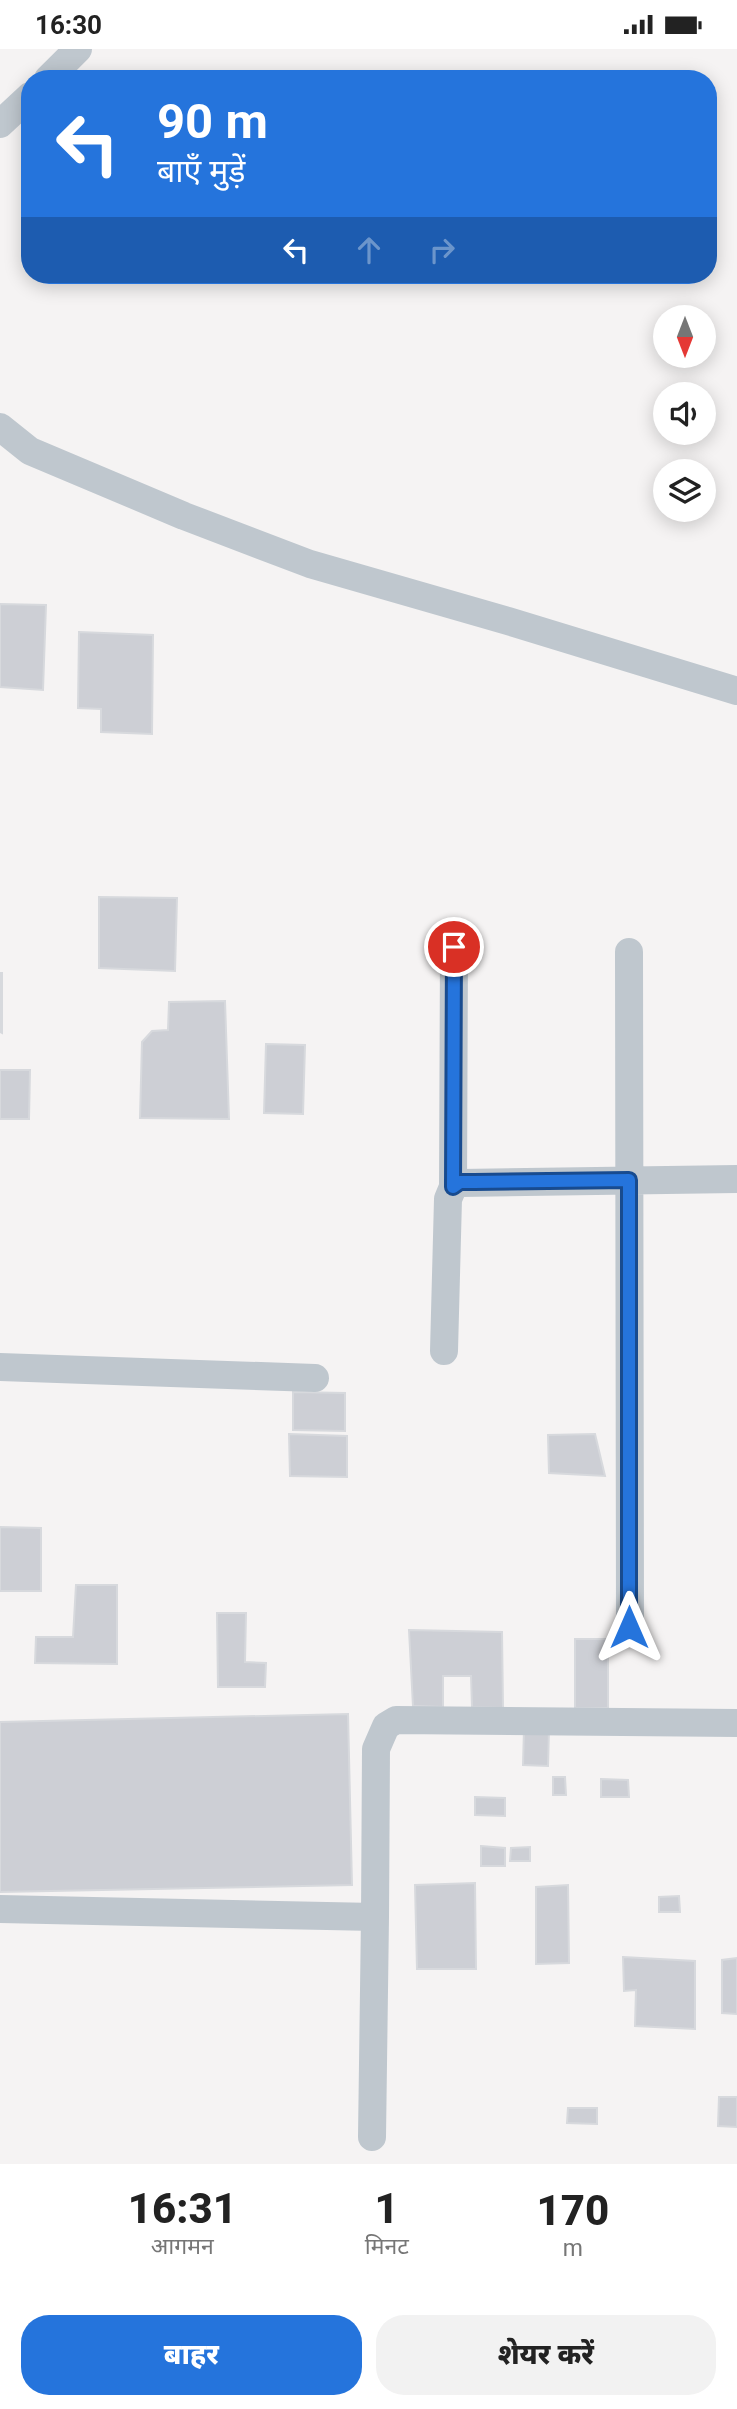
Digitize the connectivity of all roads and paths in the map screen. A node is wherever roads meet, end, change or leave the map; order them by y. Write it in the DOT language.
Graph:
graph roads {
  1 [pos="78,49"];
  2 [pos="57,70"];
  3 [pos="21,104"];
  4 [pos="0,124"];
  5 [pos="0,427"];
  6 [pos="737,691"];
  7 [pos="454,947"];
  8 [pos="629,952"];
  9 [pos="737,1179"];
  10 [pos="629,1180"];
  11 [pos="453,1187"];
  12 [pos="444,1351"];
  13 [pos="0,1367"];
  14 [pos="315,1378"];
  15 [pos="629,1627"];
  16 [pos="737,1723"];
  17 [pos="0,1909"];
  18 [pos="375,1917"];
  19 [pos="372,2137"];
  1 -- 2 [label="street"];
  3 -- 4 [label="street"];
  5 -- 6 [label="street"];
  7 -- 11 [label="street"];
  8 -- 10 [label="street"];
  9 -- 10 [label="street"];
  10 -- 11 [label="street"];
  10 -- 15 [label="street"];
  11 -- 12 [label="street"];
  13 -- 14 [label="street"];
  16 -- 18 [label="street"];
  17 -- 18 [label="street"];
  18 -- 19 [label="street"];
}
